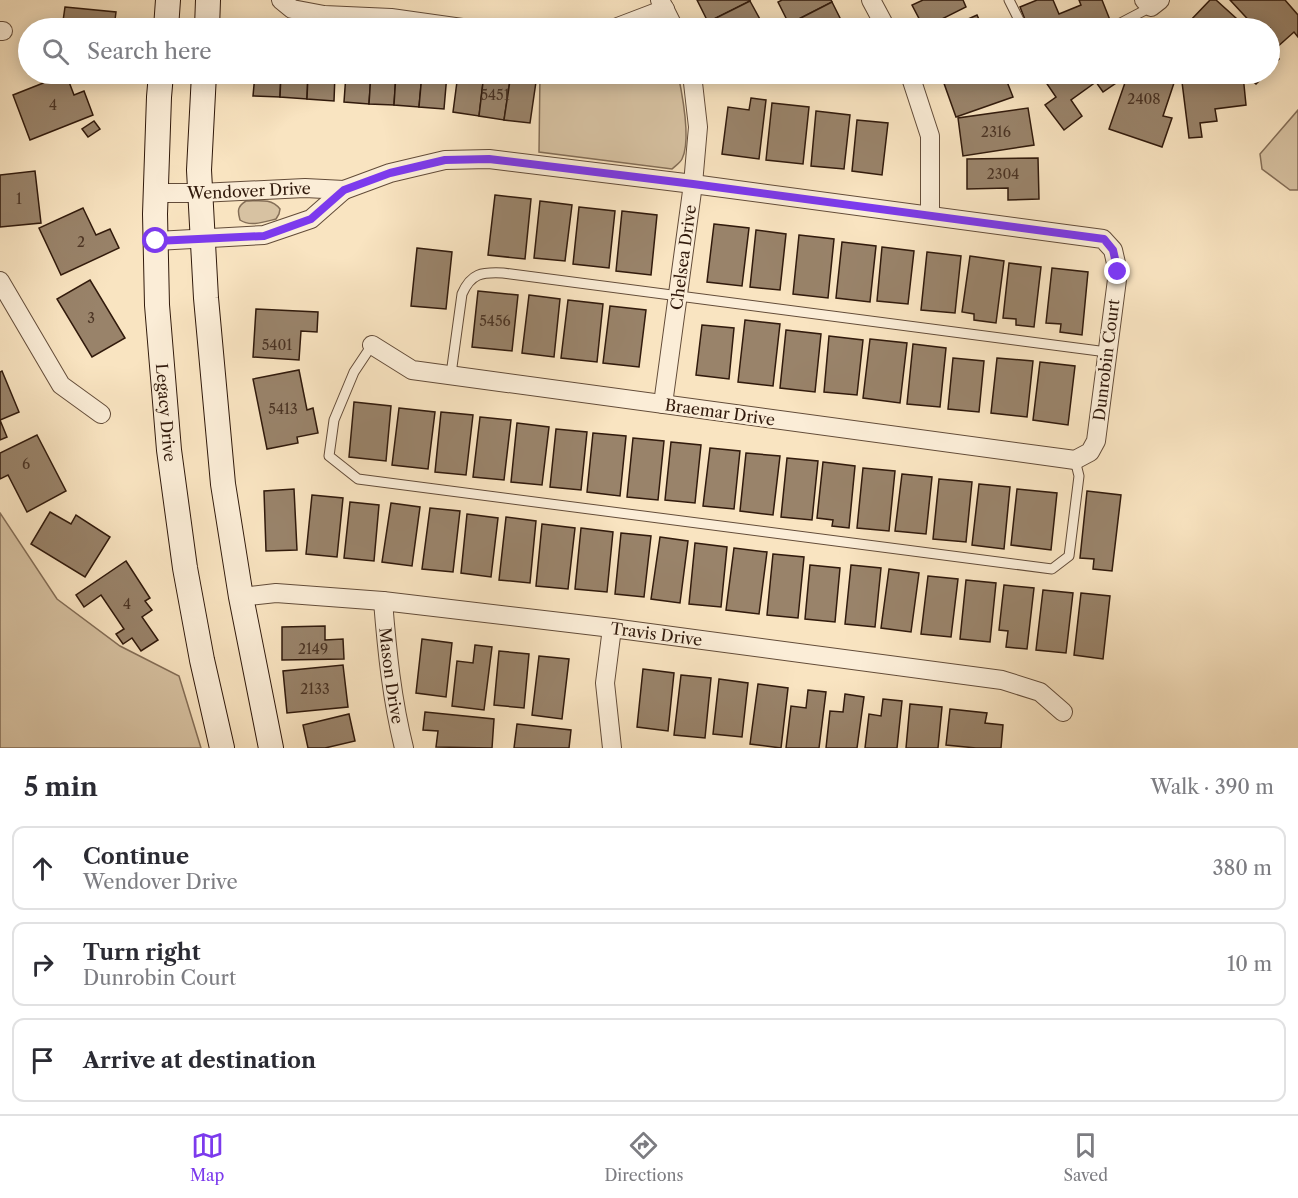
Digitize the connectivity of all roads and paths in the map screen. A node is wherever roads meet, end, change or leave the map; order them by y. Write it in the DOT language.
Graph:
graph roads {
  1 [pos="168,0"];
  2 [pos="208,0"];
  3 [pos="281,0"];
  4 [pos="871,0"];
  5 [pos="1009,0"];
  6 [pos="1152,2"];
  7 [pos="662,5"];
  8 [pos="167,18"];
  9 [pos="207,18"];
  10 [pos="391,18"];
  11 [pos="635,18"];
  12 [pos="881,18"];
  13 [pos="1018,18"];
  14 [pos="1127,18"];
  15 [pos="160,84"];
  16 [pos="203,84"];
  17 [pos="693,84"];
  18 [pos="913,84"];
  19 [pos="693,184"];
  20 [pos="344,190"];
  21 [pos="155,193"];
  22 [pos="200,193"];
  23 [pos="930,215"];
  24 [pos="202,238"];
  25 [pos="156,241"];
  26 [pos="1113,250"];
  27 [pos="0,281"];
  28 [pos="677,296"];
  29 [pos="372,345"];
  30 [pos="1107,352"];
  31 [pos="451,374"];
  32 [pos="663,404"];
  33 [pos="100,414"];
  34 [pos="1075,460"];
  35 [pos="241,597"];
  36 [pos="383,601"];
  37 [pos="612,628"];
  38 [pos="1063,712"];
  39 [pos="222,748"];
  40 [pos="271,748"];
  41 [pos="404,748"];
  42 [pos="612,748"];
  1 -- 8 [label="main road"];
  2 -- 9 [label="main road"];
  3 -- 10 [label="street"];
  4 -- 12 [label="street"];
  5 -- 13 [label="lane"];
  6 -- 14 [label="lane"];
  7 -- 11 [label="street"];
  15 -- 21 [label="main road, Legacy Drive"];
  16 -- 22 [label="main road"];
  17 -- 19 [label="street, Chelsea Drive"];
  18 -- 23 [label="street"];
  19 -- 20 [label="street, Wendover Drive"];
  19 -- 23 [label="street, Wendover Drive"];
  19 -- 28 [label="street, Chelsea Drive"];
  20 -- 22 [label="street, Wendover Drive"];
  20 -- 24 [label="street, Wendover Drive"];
  21 -- 22 [label="street, Wendover Drive"];
  21 -- 25 [label="main road, Legacy Drive"];
  22 -- 24 [label="main road"];
  23 -- 26 [label="street, Wendover Drive"];
  24 -- 25 [label="street, Wendover Drive"];
  24 -- 35 [label="main road"];
  25 -- 39 [label="main road, Legacy Drive"];
  26 -- 30 [label="street, Dunrobin Court"];
  27 -- 33 [label="street"];
  28 -- 30 [label="lane"];
  28 -- 31 [label="lane"];
  28 -- 32 [label="street, Chelsea Drive"];
  29 -- 31 [label="street, Braemar Drive"];
  29 -- 34 [label="lane"];
  30 -- 34 [label="street, Dunrobin Court"];
  31 -- 32 [label="street, Braemar Drive"];
  32 -- 34 [label="street, Braemar Drive"];
  35 -- 36 [label="street, Travis Drive"];
  35 -- 40 [label="main road"];
  36 -- 37 [label="street, Travis Drive"];
  36 -- 41 [label="street, Mason Drive"];
  37 -- 38 [label="street, Travis Drive"];
  37 -- 42 [label="street"];
}
